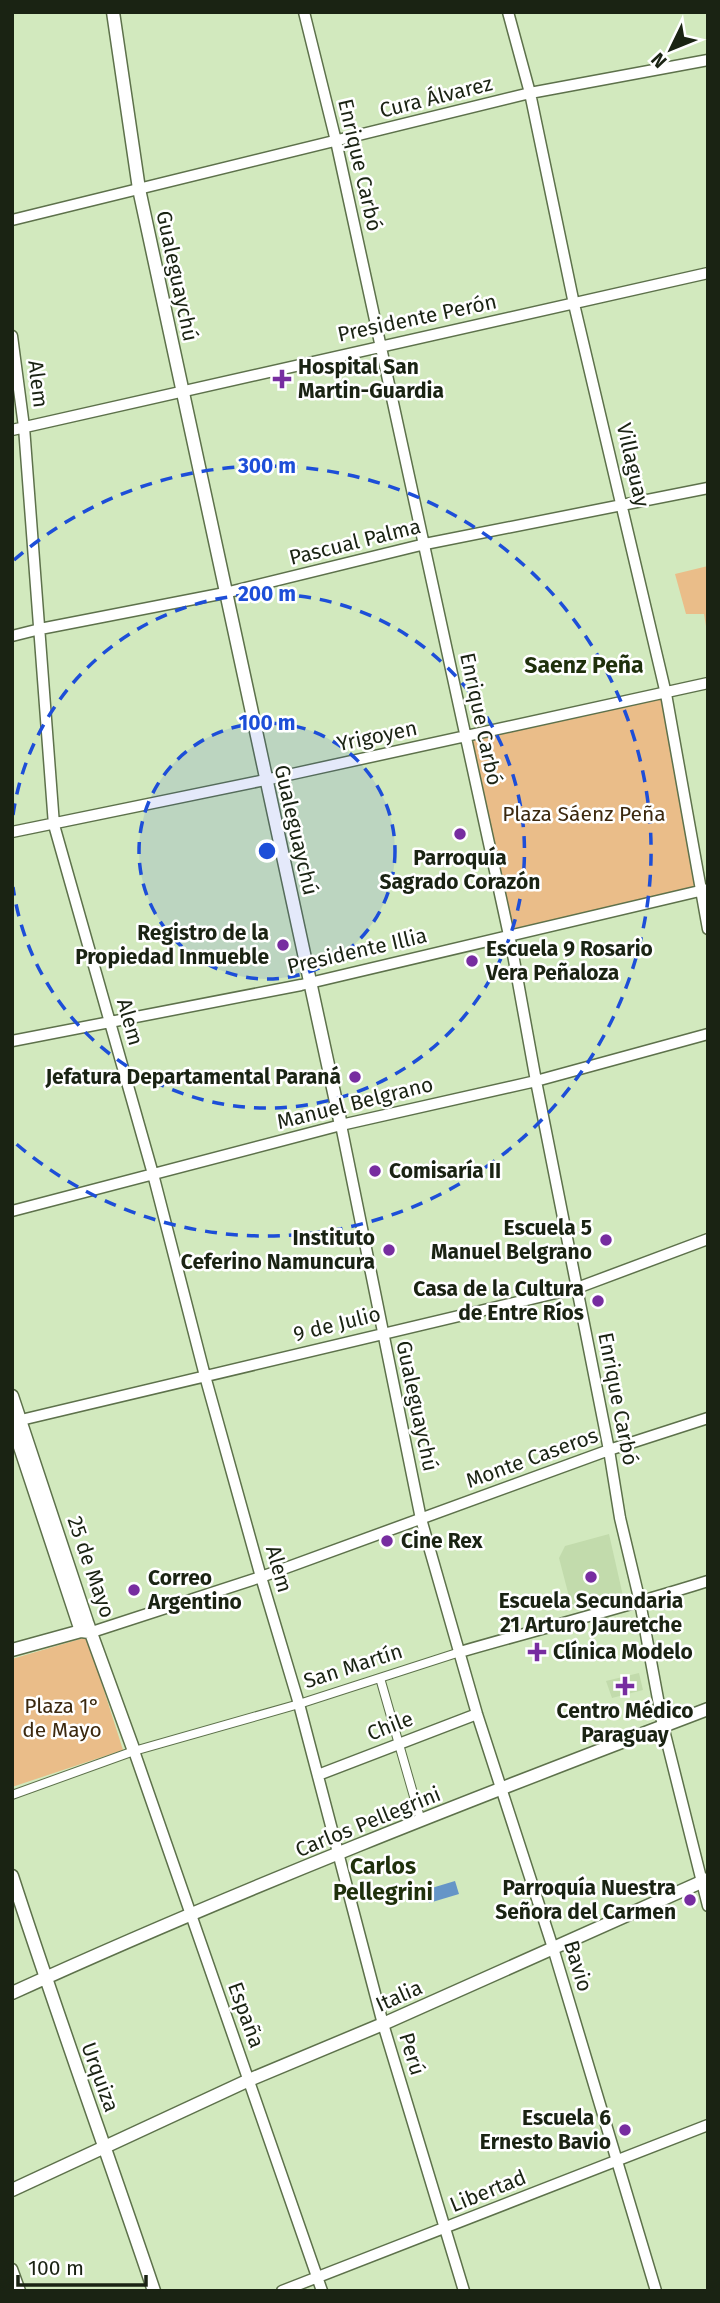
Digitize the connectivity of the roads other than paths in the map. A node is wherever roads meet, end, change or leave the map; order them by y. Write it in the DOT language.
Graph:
graph roads {
  1 [pos="113,12"];
  2 [pos="304,12"];
  3 [pos="508,12"];
  4 [pos="708,60"];
  5 [pos="530,93"];
  6 [pos="336,141"];
  7 [pos="139,189"];
  8 [pos="12,220"];
  9 [pos="708,273"];
  10 [pos="574,304"];
  11 [pos="12,335"];
  12 [pos="380,346"];
  13 [pos="183,391"];
  14 [pos="18,428"];
  15 [pos="708,488"];
  16 [pos="623,506"];
  17 [pos="425,544"];
  18 [pos="225,593"];
  19 [pos="40,629"];
  20 [pos="12,636"];
  21 [pos="708,684"];
  22 [pos="666,694"];
  23 [pos="465,736"];
  24 [pos="265,780"];
  25 [pos="54,825"];
  26 [pos="12,832"];
  27 [pos="704,889"];
  28 [pos="708,929"];
  29 [pos="509,936"];
  30 [pos="311,981"];
  31 [pos="111,1022"];
  32 [pos="708,1034"];
  33 [pos="12,1041"];
  34 [pos="536,1081"];
  35 [pos="341,1125"];
  36 [pos="153,1174"];
  37 [pos="12,1211"];
  38 [pos="708,1239"];
  39 [pos="577,1288"];
  40 [pos="383,1333"];
  41 [pos="205,1376"];
  42 [pos="12,1396"];
  43 [pos="708,1418"];
  44 [pos="15,1423"];
  45 [pos="609,1450"];
  46 [pos="421,1519"];
  47 [pos="261,1577"];
  48 [pos="708,1581"];
  49 [pos="640,1602"];
  50 [pos="87,1632"];
  51 [pos="12,1650"];
  52 [pos="460,1652"];
  53 [pos="380,1678"];
  54 [pos="299,1704"];
  55 [pos="708,1709"];
  56 [pos="477,1714"];
  57 [pos="663,1726"];
  58 [pos="399,1744"];
  59 [pos="134,1751"];
  60 [pos="318,1775"];
  61 [pos="500,1790"];
  62 [pos="12,1795"];
  63 [pos="421,1821"];
  64 [pos="340,1854"];
  65 [pos="12,1876"];
  66 [pos="705,1880"];
  67 [pos="708,1906"];
  68 [pos="190,1916"];
  69 [pos="553,1948"];
  70 [pos="45,1978"];
  71 [pos="12,1993"];
  72 [pos="383,2024"];
  73 [pos="249,2080"];
  74 [pos="708,2126"];
  75 [pos="106,2148"];
  76 [pos="615,2160"];
  77 [pos="12,2190"];
  78 [pos="444,2229"];
  79 [pos="12,2269"];
  80 [pos="318,2278"];
  81 [pos="20,2291"];
  82 [pos="154,2291"];
  83 [pos="282,2291"];
  84 [pos="322,2291"];
  85 [pos="464,2291"];
  86 [pos="656,2291"];
  1 -- 7 [label="street, Gualeguaychú"];
  2 -- 6 [label="street, Enrique Carbó"];
  3 -- 5 [label="street, Villaguay"];
  4 -- 5 [label="street, Cura Álvarez"];
  5 -- 6 [label="street, Cura Álvarez"];
  5 -- 10 [label="street, Villaguay"];
  6 -- 7 [label="street, Cura Álvarez"];
  6 -- 12 [label="street, Enrique Carbó"];
  7 -- 8 [label="street, Cura Álvarez"];
  7 -- 13 [label="street, Gualeguaychú"];
  9 -- 10 [label="street, Presidente Perón"];
  10 -- 12 [label="street, Presidente Perón"];
  10 -- 16 [label="street, Villaguay"];
  11 -- 14 [label="street, Alem"];
  12 -- 13 [label="street, Presidente Perón"];
  12 -- 17 [label="street, Enrique Carbó"];
  13 -- 14 [label="street, Presidente Perón"];
  13 -- 18 [label="street, Gualeguaychú"];
  14 -- 19 [label="street, Alem"];
  15 -- 16 [label="street, Pascual Palma"];
  16 -- 17 [label="street, Pascual Palma"];
  16 -- 22 [label="street, Villaguay"];
  17 -- 18 [label="street, Pascual Palma"];
  17 -- 23 [label="street, Enrique Carbó"];
  18 -- 19 [label="street, Pascual Palma"];
  18 -- 24 [label="street, Gualeguaychú"];
  19 -- 20 [label="street, Pascual Palma"];
  19 -- 25 [label="street, Alem"];
  21 -- 22 [label="street, Yrigoyen"];
  22 -- 23 [label="street, Yrigoyen"];
  22 -- 27 [label="street, Villaguay"];
  23 -- 24 [label="street, Yrigoyen"];
  23 -- 29 [label="street, Enrique Carbó"];
  24 -- 25 [label="street, Yrigoyen"];
  24 -- 30 [label="street, Gualeguaychú"];
  25 -- 26 [label="street, Yrigoyen"];
  25 -- 31 [label="street, Alem"];
  27 -- 28 [label="street, Villaguay"];
  27 -- 29 [label="street, Presidente Illia"];
  29 -- 30 [label="street, Presidente Illia"];
  29 -- 34 [label="street, Enrique Carbó"];
  30 -- 31 [label="street, Presidente Illia"];
  30 -- 35 [label="street, Gualeguaychú"];
  31 -- 33 [label="street, Presidente Illia"];
  31 -- 36 [label="street, Alem"];
  32 -- 34 [label="street, Manuel Belgrano"];
  34 -- 35 [label="street, Manuel Belgrano"];
  34 -- 39 [label="street, Enrique Carbó"];
  35 -- 36 [label="street, Manuel Belgrano"];
  35 -- 40 [label="street, Gualeguaychú"];
  36 -- 37 [label="street, Manuel Belgrano"];
  36 -- 41 [label="street, Alem"];
  38 -- 39 [label="street, 9 de Julio"];
  39 -- 40 [label="street, 9 de Julio"];
  39 -- 45 [label="street, Enrique Carbó"];
  40 -- 41 [label="street, 9 de Julio"];
  40 -- 46 [label="street, Gualeguaychú"];
  41 -- 44 [label="street, 9 de Julio"];
  41 -- 47 [label="street, Alem"];
  42 -- 44 [label="street, 25 de Mayo"];
  43 -- 45 [label="street, Monte Caseros"];
  44 -- 50 [label="street, 25 de Mayo"];
  45 -- 46 [label="street, Monte Caseros"];
  45 -- 49 [label="street, Enrique Carbó"];
  46 -- 47 [label="street, Monte Caseros"];
  46 -- 52 [label="street, Gualeguaychú"];
  47 -- 50 [label="street, Monte Caseros"];
  47 -- 54 [label="street, Alem"];
  48 -- 49 [label="street, San Martín"];
  49 -- 52 [label="street, San Martín"];
  49 -- 57 [label="street, Enrique Carbó"];
  50 -- 51 [label="street"];
  50 -- 59 [label="street, 25 de Mayo"];
  52 -- 53 [label="street, San Martín"];
  52 -- 56 [label="street, Bavio"];
  53 -- 54 [label="street, San Martín"];
  53 -- 58 [label="street"];
  54 -- 59 [label="street, San Martín"];
  54 -- 60 [label="street, Perú"];
  55 -- 57 [label="street, Carlos Pellegrini"];
  56 -- 58 [label="street, Chile"];
  56 -- 61 [label="street, Bavio"];
  57 -- 61 [label="street, Carlos Pellegrini"];
  57 -- 66 [label="street, Enrique Carbó"];
  58 -- 60 [label="street, Chile"];
  58 -- 63 [label="street"];
  59 -- 62 [label="street, San Martín"];
  59 -- 68 [label="street, España"];
  60 -- 64 [label="street, Perú"];
  61 -- 63 [label="street, Carlos Pellegrini"];
  61 -- 69 [label="street, Bavio"];
  63 -- 64 [label="street, Carlos Pellegrini"];
  64 -- 68 [label="street, Carlos Pellegrini"];
  64 -- 72 [label="street, Perú"];
  65 -- 70 [label="street, Urquiza"];
  66 -- 67 [label="street, Enrique Carbó"];
  66 -- 69 [label="street, Italia"];
  68 -- 70 [label="street, Carlos Pellegrini"];
  68 -- 73 [label="street, España"];
  69 -- 72 [label="street, Italia"];
  69 -- 76 [label="street, Bavio"];
  70 -- 71 [label="street, Carlos Pellegrini"];
  70 -- 75 [label="street, Urquiza"];
  72 -- 73 [label="street, Italia"];
  72 -- 78 [label="street, Perú"];
  73 -- 75 [label="street, Italia"];
  73 -- 80 [label="street, España"];
  74 -- 76 [label="street, Libertad"];
  75 -- 77 [label="street, Italia"];
  75 -- 82 [label="street, Urquiza"];
  76 -- 78 [label="street, Libertad"];
  76 -- 86 [label="street, Bavio"];
  78 -- 80 [label="street, Libertad"];
  78 -- 85 [label="street, Perú"];
  79 -- 81 [label="street"];
  80 -- 83 [label="street, Libertad"];
  80 -- 84 [label="street, España"];
}
